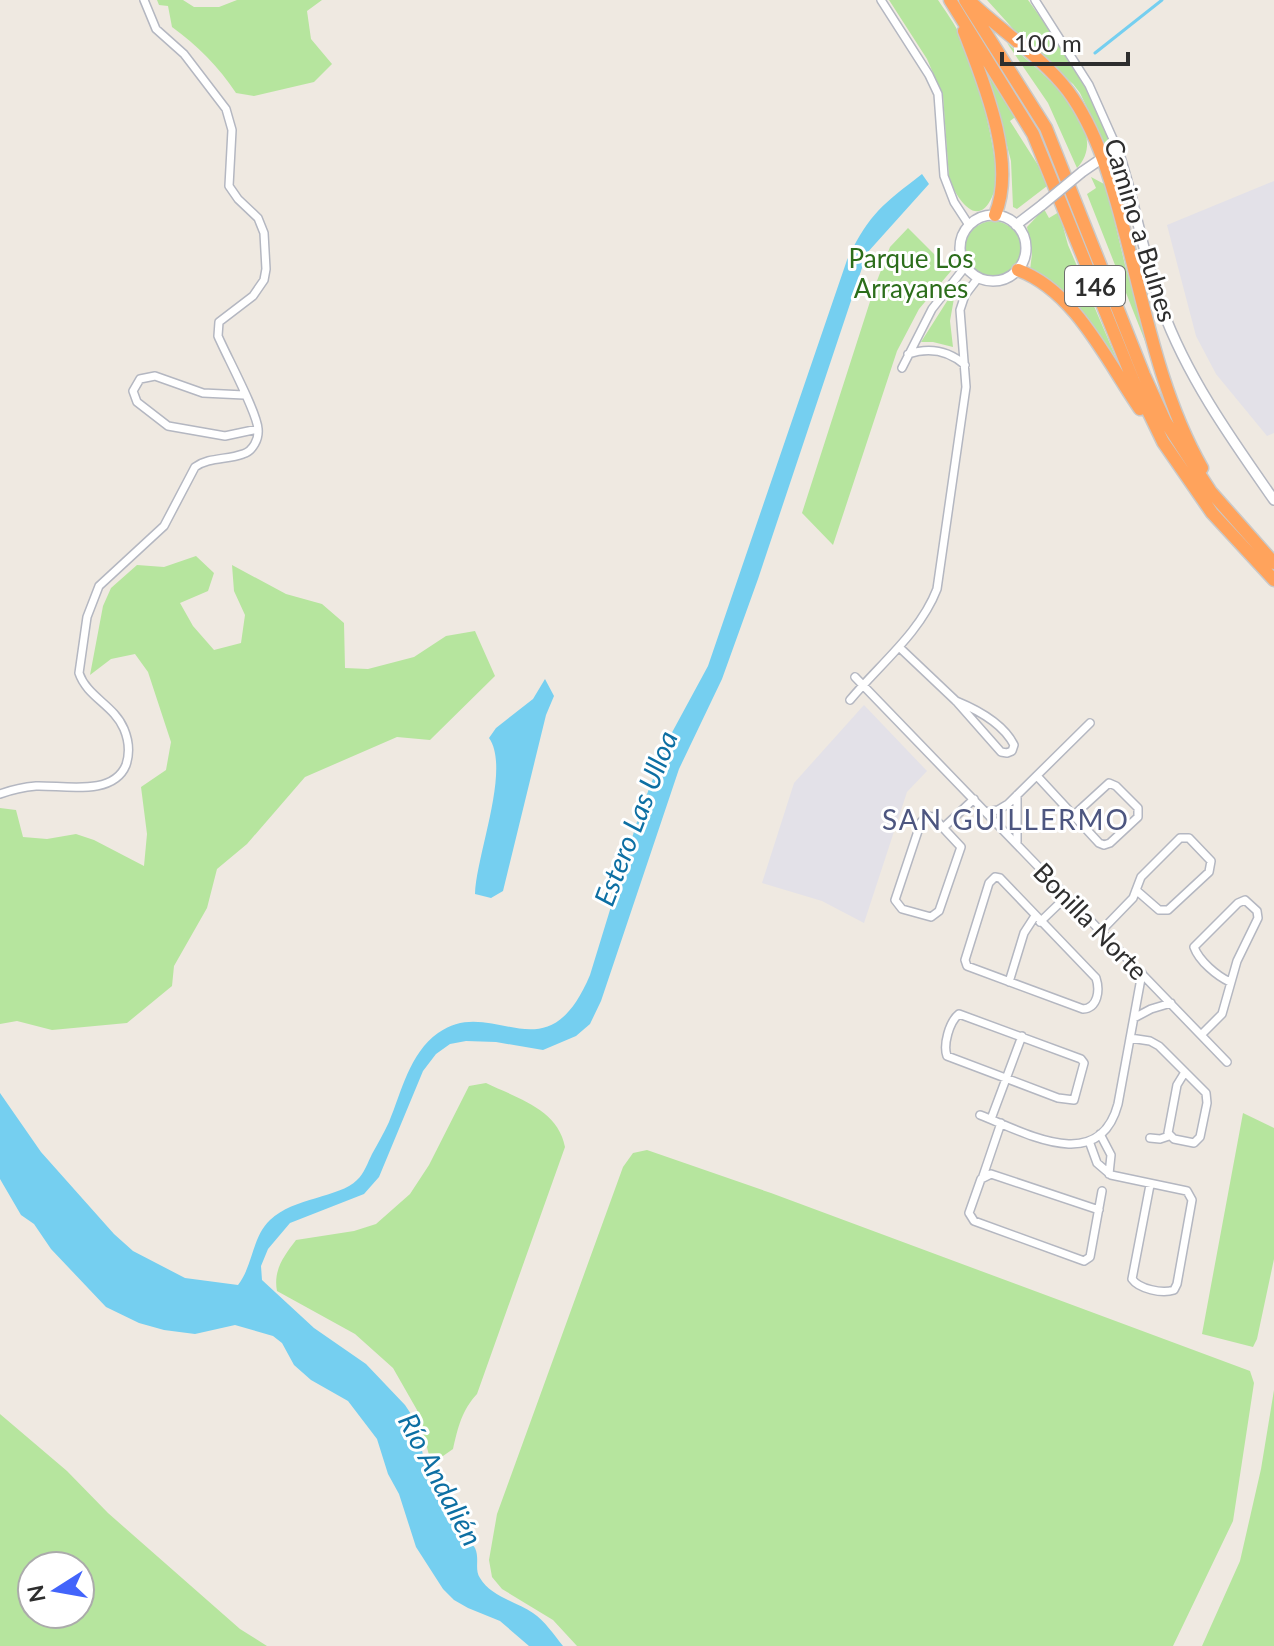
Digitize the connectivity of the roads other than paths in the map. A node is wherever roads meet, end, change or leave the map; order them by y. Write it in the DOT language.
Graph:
graph roads {
  1 [pos="144,0"];
  2 [pos="881,0"];
  3 [pos="1035,0"];
  4 [pos="960,2"];
  5 [pos="1117,148"];
  6 [pos="1101,157"];
  7 [pos="995,215"];
  8 [pos="969,225"];
  9 [pos="1016,225"];
  10 [pos="965,267"];
  11 [pos="1018,270"];
  12 [pos="978,278"];
  13 [pos="908,354"];
  14 [pos="965,365"];
  15 [pos="902,368"];
  16 [pos="244,395"];
  17 [pos="258,429"];
  18 [pos="1163,442"];
  19 [pos="1274,500"];
  20 [pos="1232,519"];
  21 [pos="1274,563"];
  22 [pos="1274,580"];
  23 [pos="899,647"];
  24 [pos="855,677"];
  25 [pos="863,685"];
  26 [pos="850,700"];
  27 [pos="956,701"];
  28 [pos="1090,723"];
  29 [pos="1037,776"];
  30 [pos="0,794"];
  31 [pos="1017,795"];
  32 [pos="974,799"];
  33 [pos="986,812"];
  34 [pos="1074,815"];
  35 [pos="944,827"];
  36 [pos="1018,845"];
  37 [pos="1136,890"];
  38 [pos="1067,896"];
  39 [pos="1038,919"];
  40 [pos="1101,931"];
  41 [pos="1142,973"];
  42 [pos="1009,982"];
  43 [pos="1230,982"];
  44 [pos="1171,1003"];
  45 [pos="1134,1018"];
  46 [pos="1201,1035"];
  47 [pos="1022,1036"];
  48 [pos="1130,1038"];
  49 [pos="1227,1062"];
  50 [pos="1185,1072"];
  51 [pos="1006,1078"];
  52 [pos="980,1115"];
  53 [pos="991,1119"];
  54 [pos="1001,1123"];
  55 [pos="1100,1134"];
  56 [pos="1169,1136"];
  57 [pos="1150,1138"];
  58 [pos="1089,1141"];
  59 [pos="1109,1174"];
  60 [pos="983,1176"];
  61 [pos="1150,1185"];
  62 [pos="1102,1191"];
  63 [pos="1099,1210"];
  1 -- 16 [label="street"];
  2 -- 8 [label="street"];
  3 -- 5 [label="street, Camino a Bulnes"];
  4 -- 6 [label="highway"];
  4 -- 7 [label="highway"];
  4 -- 18 [label="highway, 146"];
  4 -- 20 [label="highway, 146"];
  5 -- 6 [label="street"];
  5 -- 19 [label="street, Camino a Bulnes"];
  6 -- 9 [label="street, bridge"];
  6 -- 20 [label="highway"];
  7 -- 8 [label="street"];
  7 -- 9 [label="street"];
  8 -- 10 [label="street"];
  9 -- 11 [label="street"];
  10 -- 12 [label="street"];
  10 -- 13 [label="street"];
  11 -- 12 [label="street"];
  11 -- 18 [label="highway"];
  12 -- 14 [label="street"];
  13 -- 14 [label="street"];
  13 -- 15 [label="street"];
  14 -- 23 [label="street"];
  16 -- 17 [label="street"];
  16 -- 17 [label="street"];
  17 -- 30 [label="street"];
  18 -- 22 [label="highway, 146"];
  20 -- 21 [label="highway, 146"];
  23 -- 25 [label="street"];
  23 -- 27 [label="street"];
  24 -- 25 [label="street, Bonilla Norte"];
  25 -- 26 [label="street"];
  25 -- 32 [label="street, Bonilla Norte"];
  27 -- 27 [label="street"];
  28 -- 29 [label="street"];
  29 -- 31 [label="street"];
  29 -- 34 [label="street"];
  31 -- 33 [label="street"];
  31 -- 36 [label="street"];
  32 -- 33 [label="street, Bonilla Norte"];
  32 -- 35 [label="street"];
  33 -- 36 [label="street, Bonilla Norte"];
  34 -- 34 [label="street"];
  35 -- 35 [label="street"];
  36 -- 38 [label="street, Bonilla Norte"];
  37 -- 37 [label="street"];
  37 -- 40 [label="street"];
  38 -- 39 [label="street"];
  38 -- 40 [label="street, Bonilla Norte"];
  39 -- 42 [label="street"];
  39 -- 42 [label="street"];
  39 -- 42 [label="street"];
  40 -- 41 [label="street, Bonilla Norte"];
  41 -- 44 [label="street, Bonilla Norte"];
  41 -- 45 [label="street"];
  43 -- 43 [label="street"];
  43 -- 46 [label="street"];
  44 -- 45 [label="street"];
  44 -- 46 [label="street, Bonilla Norte"];
  45 -- 48 [label="street"];
  46 -- 49 [label="street, Bonilla Norte"];
  47 -- 51 [label="street"];
  47 -- 51 [label="street"];
  47 -- 51 [label="street"];
  48 -- 50 [label="street"];
  48 -- 55 [label="street"];
  50 -- 56 [label="street"];
  50 -- 56 [label="street"];
  51 -- 53 [label="street"];
  52 -- 53 [label="street"];
  53 -- 54 [label="street"];
  54 -- 58 [label="street"];
  54 -- 60 [label="street"];
  55 -- 58 [label="street"];
  55 -- 59 [label="street"];
  56 -- 57 [label="street"];
  58 -- 59 [label="street"];
  59 -- 61 [label="street"];
  60 -- 63 [label="street"];
  60 -- 63 [label="street"];
  61 -- 61 [label="street"];
  62 -- 63 [label="street"];
}
